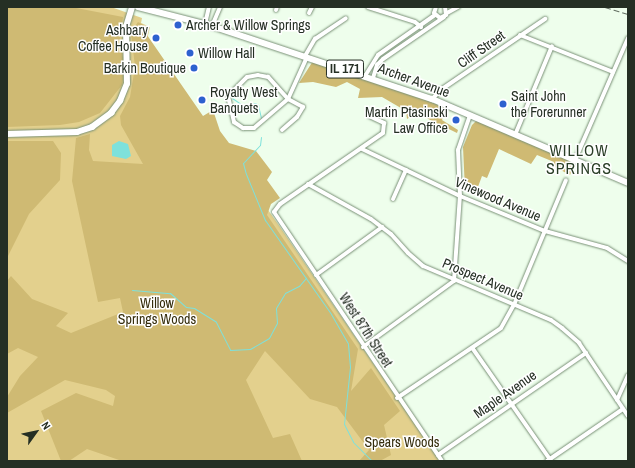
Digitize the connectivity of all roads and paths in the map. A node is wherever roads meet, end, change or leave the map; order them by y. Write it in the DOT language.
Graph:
graph roads {
  1 [pos="132,7"];
  2 [pos="138,7"];
  3 [pos="154,7"];
  4 [pos="209,7"];
  5 [pos="220,7"];
  6 [pos="312,7"];
  7 [pos="368,7"];
  8 [pos="445,7"];
  9 [pos="449,7"];
  10 [pos="458,7"];
  11 [pos="434,10"];
  12 [pos="309,13"];
  13 [pos="166,14"];
  14 [pos="446,15"];
  15 [pos="346,18"];
  16 [pos="545,19"];
  17 [pos="205,24"];
  18 [pos="212,26"];
  19 [pos="421,26"];
  20 [pos="424,31"];
  21 [pos="520,35"];
  22 [pos="628,38"];
  23 [pos="552,46"];
  24 [pos="306,56"];
  25 [pos="613,72"];
  26 [pos="365,76"];
  27 [pos="373,78"];
  28 [pos="288,99"];
  29 [pos="432,99"];
  30 [pos="470,115"];
  31 [pos="369,116"];
  32 [pos="282,130"];
  33 [pos="7,134"];
  34 [pos="515,134"];
  35 [pos="362,149"];
  36 [pos="575,160"];
  37 [pos="406,170"];
  38 [pos="566,180"];
  39 [pos="628,183"];
  40 [pos="308,184"];
  41 [pos="460,196"];
  42 [pos="392,199"];
  43 [pos="382,227"];
  44 [pos="546,231"];
  45 [pos="628,261"];
  46 [pos="316,275"];
  47 [pos="454,281"];
  48 [pos="514,305"];
  49 [pos="363,347"];
  50 [pos="473,349"];
  51 [pos="586,353"];
  52 [pos="628,375"];
  53 [pos="397,398"];
  54 [pos="617,400"];
  55 [pos="511,402"];
  56 [pos="623,409"];
  57 [pos="628,416"];
  58 [pos="438,455"];
  59 [pos="550,460"];
  60 [pos="442,461"];
  1 -- 33 [label="street"];
  2 -- 13 [label="main road, Archer Avenue / IL 171"];
  3 -- 13 [label="main road"];
  4 -- 17 [label="street"];
  5 -- 18 [label="street"];
  6 -- 12 [label="street"];
  7 -- 19 [label="street"];
  8 -- 9 [label="street"];
  8 -- 14 [label="street"];
  10 -- 14 [label="street"];
  11 -- 14 [label="street"];
  11 -- 19 [label="street"];
  13 -- 17 [label="main road, Archer Avenue / IL 171"];
  14 -- 20 [label="street"];
  15 -- 24 [label="street"];
  16 -- 21 [label="street, Cliff Street"];
  17 -- 18 [label="main road, Archer Avenue / IL 171"];
  18 -- 24 [label="main road, Archer Avenue / IL 171"];
  19 -- 20 [label="street"];
  19 -- 26 [label="street"];
  20 -- 27 [label="street"];
  21 -- 23 [label="street"];
  21 -- 29 [label="street, Cliff Street"];
  22 -- 25 [label="street"];
  23 -- 25 [label="street"];
  23 -- 34 [label="street"];
  24 -- 26 [label="main road, Archer Avenue / IL 171"];
  24 -- 28 [label="street"];
  25 -- 36 [label="street"];
  26 -- 27 [label="main road, Archer Avenue / IL 171"];
  27 -- 29 [label="main road, Archer Avenue / IL 171"];
  28 -- 28 [label="street"];
  28 -- 32 [label="street"];
  29 -- 30 [label="main road, Archer Avenue / IL 171"];
  30 -- 34 [label="main road, Archer Avenue / IL 171"];
  30 -- 41 [label="street"];
  31 -- 35 [label="street"];
  34 -- 36 [label="main road, Archer Avenue / IL 171"];
  35 -- 37 [label="street, Vinewood Avenue"];
  35 -- 40 [label="street"];
  36 -- 39 [label="main road, Archer Avenue / IL 171"];
  37 -- 41 [label="street, Vinewood Avenue"];
  37 -- 42 [label="street"];
  38 -- 44 [label="street"];
  40 -- 43 [label="street, Prospect Avenue"];
  40 -- 46 [label="street, West 87th Street"];
  41 -- 44 [label="street, Vinewood Avenue"];
  41 -- 47 [label="street"];
  43 -- 46 [label="street"];
  43 -- 47 [label="street, Prospect Avenue"];
  44 -- 45 [label="street, Vinewood Avenue"];
  44 -- 48 [label="street"];
  46 -- 49 [label="street, West 87th Street"];
  47 -- 48 [label="street, Prospect Avenue"];
  47 -- 49 [label="street"];
  48 -- 50 [label="street"];
  48 -- 51 [label="street, Prospect Avenue"];
  49 -- 53 [label="street, West 87th Street"];
  50 -- 53 [label="street"];
  50 -- 55 [label="street"];
  51 -- 54 [label="street, Prospect Avenue"];
  51 -- 55 [label="street, Maple Avenue"];
  52 -- 54 [label="street"];
  53 -- 58 [label="street, West 87th Street"];
  54 -- 56 [label="street, Prospect Avenue"];
  55 -- 58 [label="street, Maple Avenue"];
  55 -- 59 [label="street"];
  56 -- 57 [label="street, Prospect Avenue"];
  56 -- 59 [label="street"];
  58 -- 60 [label="street, West 87th Street"];
}
